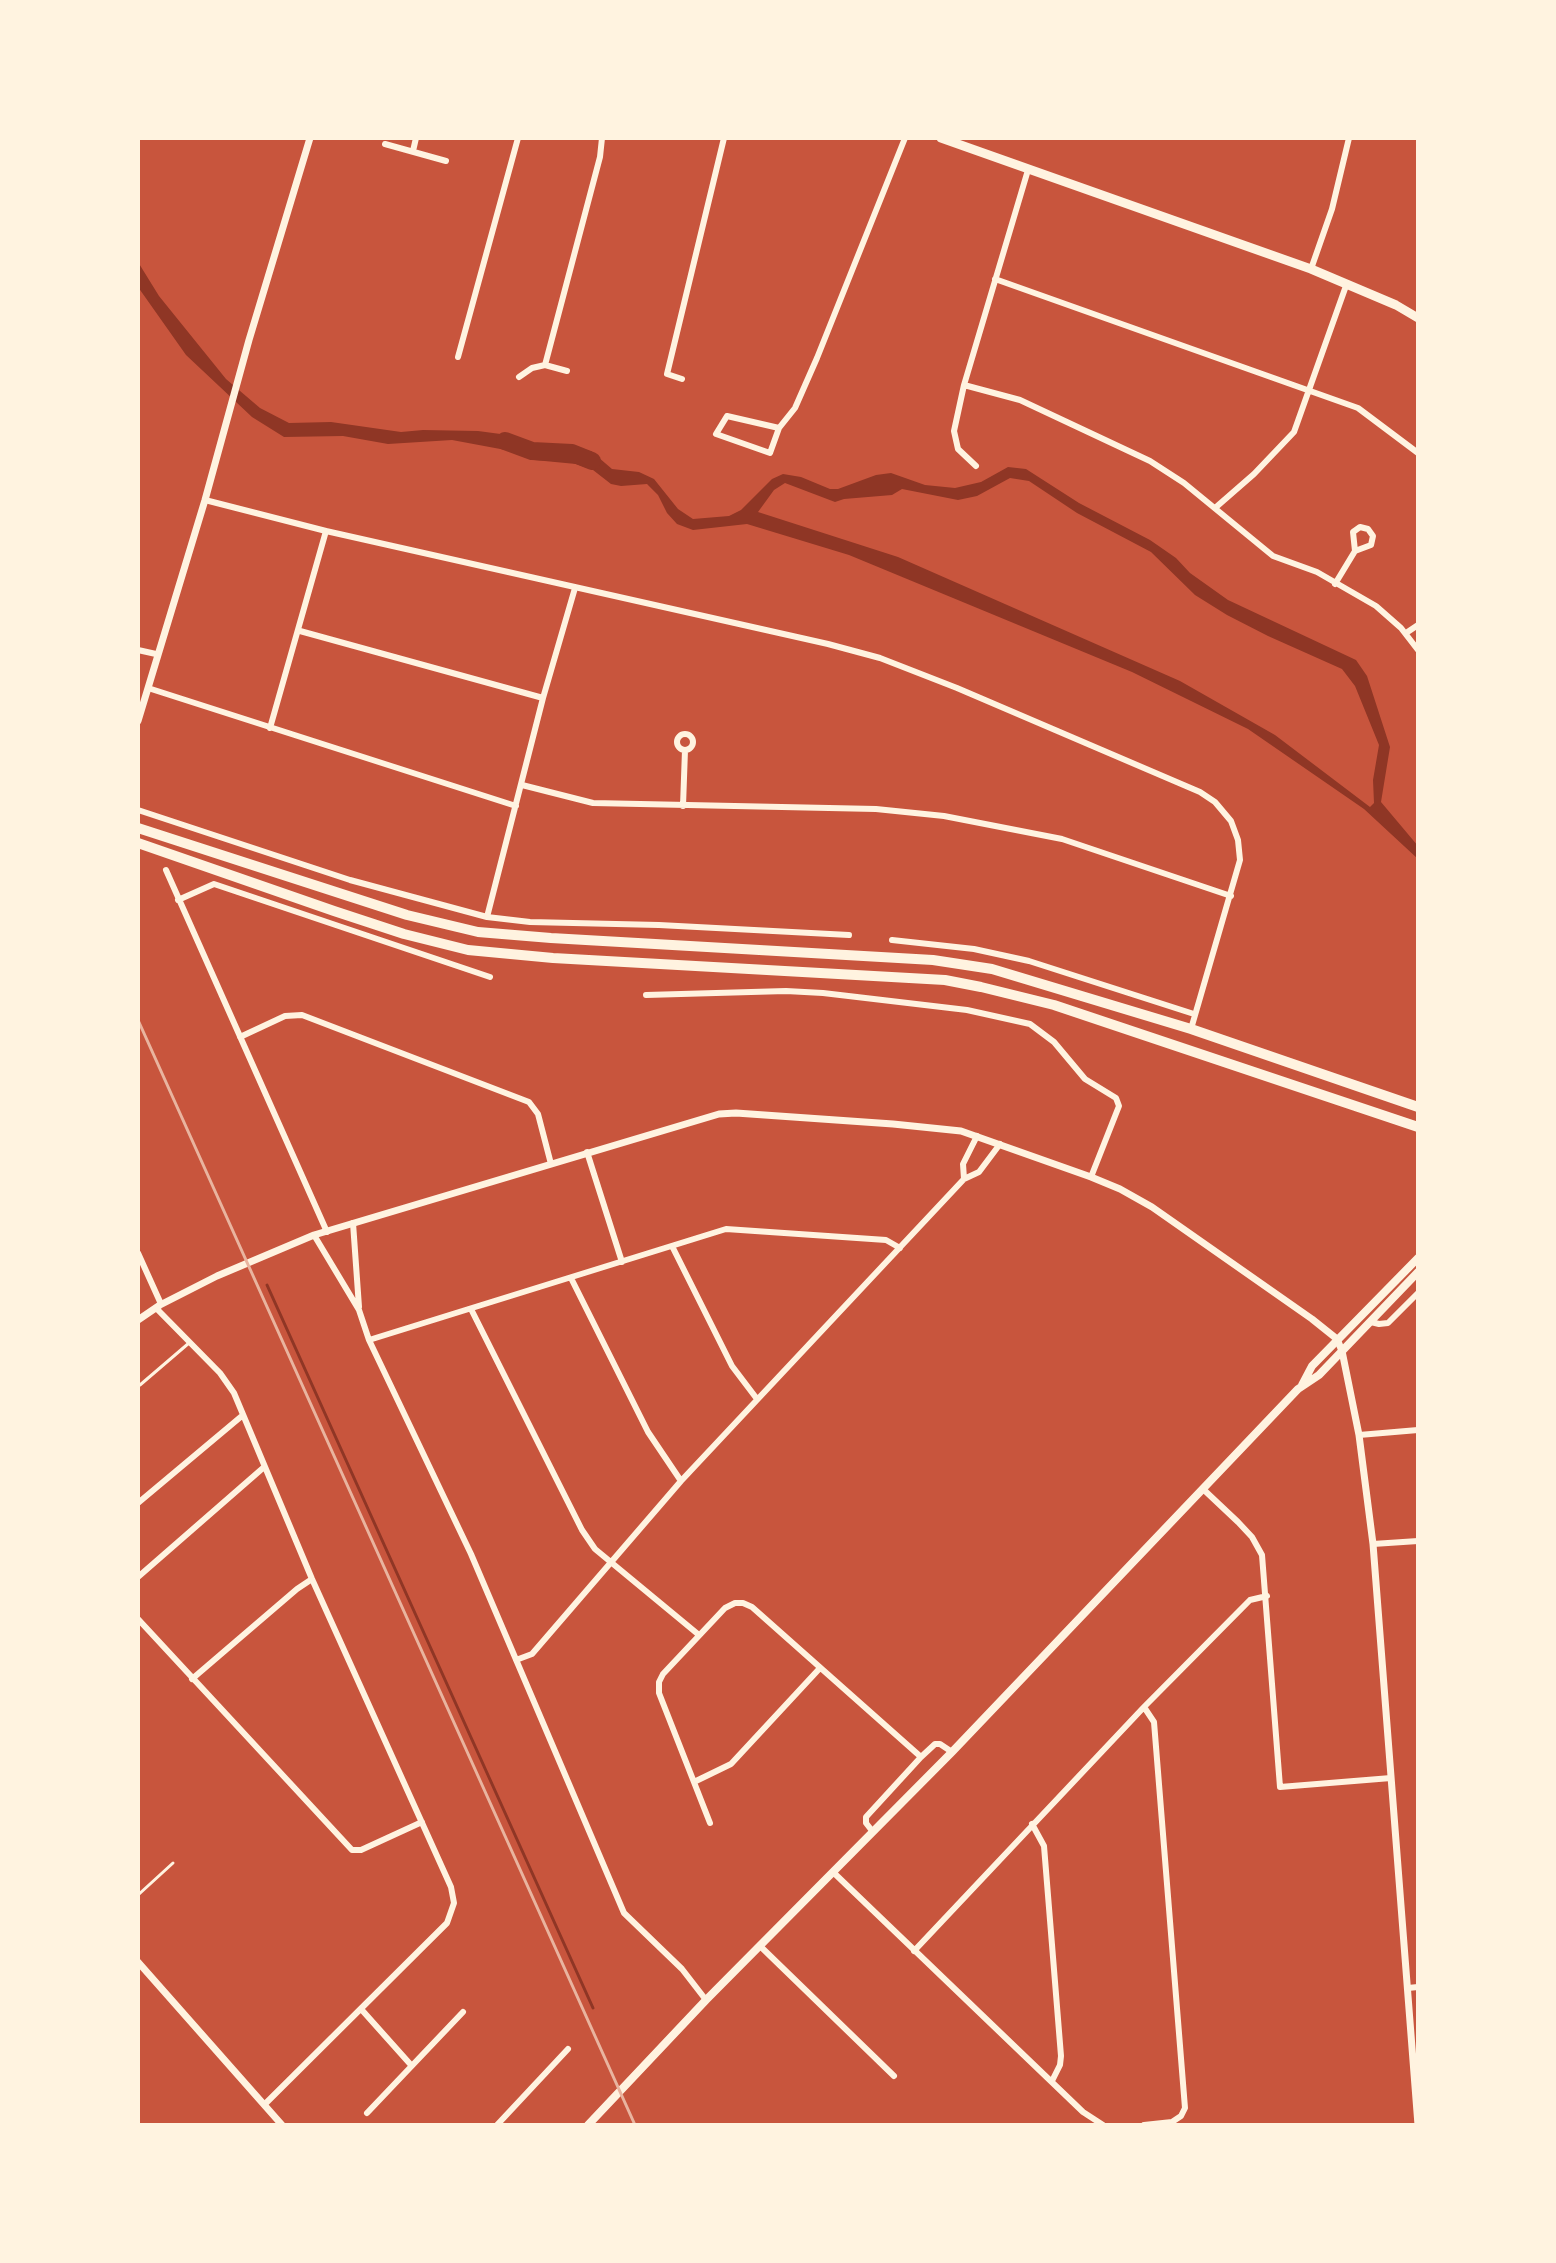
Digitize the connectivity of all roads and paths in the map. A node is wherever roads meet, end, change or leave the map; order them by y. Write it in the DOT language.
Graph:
graph roads {
  1 [pos="310,138"];
  2 [pos="416,138"];
  3 [pos="518,138"];
  4 [pos="602,138"];
  5 [pos="724,138"];
  6 [pos="905,138"];
  7 [pos="941,138"];
  8 [pos="1349,138"];
  9 [pos="385,144"];
  10 [pos="413,151"];
  11 [pos="446,161"];
  12 [pos="1028,170"];
  13 [pos="1311,269"];
  14 [pos="995,279"];
  15 [pos="1347,283"];
  16 [pos="1418,318"];
  17 [pos="458,357"];
  18 [pos="545,365"];
  19 [pos="567,371"];
  20 [pos="519,377"];
  21 [pos="682,379"];
  22 [pos="964,385"];
  23 [pos="1310,391"];
  24 [pos="779,428"];
  25 [pos="1418,453"];
  26 [pos="976,466"];
  27 [pos="205,500"];
  28 [pos="1215,508"];
  29 [pos="326,531"];
  30 [pos="1355,551"];
  31 [pos="1335,584"];
  32 [pos="575,588"];
  33 [pos="1418,625"];
  34 [pos="300,631"];
  35 [pos="1406,633"];
  36 [pos="138,650"];
  37 [pos="1418,650"];
  38 [pos="156,654"];
  39 [pos="148,688"];
  40 [pos="543,698"];
  41 [pos="138,721"];
  42 [pos="270,728"];
  43 [pos="685,750"];
  44 [pos="522,785"];
  45 [pos="516,806"];
  46 [pos="683,806"];
  47 [pos="138,810"];
  48 [pos="138,828"];
  49 [pos="138,843"];
  50 [pos="156,868"];
  51 [pos="166,870"];
  52 [pos="350,880"];
  53 [pos="345,894"];
  54 [pos="1231,896"];
  55 [pos="178,900"];
  56 [pos="487,917"];
  57 [pos="849,935"];
  58 [pos="892,940"];
  59 [pos="490,977"];
  60 [pos="646,995"];
  61 [pos="1194,1014"];
  62 [pos="1191,1029"];
  63 [pos="240,1037"];
  64 [pos="1418,1107"];
  65 [pos="1418,1127"];
  66 [pos="977,1136"];
  67 [pos="1000,1144"];
  68 [pos="587,1152"];
  69 [pos="551,1164"];
  70 [pos="1091,1177"];
  71 [pos="964,1179"];
  72 [pos="353,1223"];
  73 [pos="327,1232"];
  74 [pos="314,1235"];
  75 [pos="672,1246"];
  76 [pos="900,1248"];
  77 [pos="138,1253"];
  78 [pos="1418,1258"];
  79 [pos="622,1262"];
  80 [pos="1418,1272"];
  81 [pos="571,1278"];
  82 [pos="1418,1293"];
  83 [pos="158,1306"];
  84 [pos="471,1309"];
  85 [pos="359,1310"];
  86 [pos="138,1320"];
  87 [pos="1371,1322"];
  88 [pos="1337,1339"];
  89 [pos="369,1340"];
  90 [pos="190,1342"];
  91 [pos="1342,1351"];
  92 [pos="140,1385"];
  93 [pos="1301,1386"];
  94 [pos="757,1399"];
  95 [pos="243,1415"];
  96 [pos="1418,1430"];
  97 [pos="1359,1435"];
  98 [pos="263,1468"];
  99 [pos="681,1481"];
  100 [pos="1203,1489"];
  101 [pos="138,1503"];
  102 [pos="1418,1541"];
  103 [pos="1373,1544"];
  104 [pos="609,1563"];
  105 [pos="138,1577"];
  106 [pos="312,1579"];
  107 [pos="1267,1596"];
  108 [pos="138,1619"];
  109 [pos="699,1635"];
  110 [pos="516,1660"];
  111 [pos="820,1668"];
  112 [pos="192,1679"];
  113 [pos="1144,1707"];
  114 [pos="952,1752"];
  115 [pos="921,1757"];
  116 [pos="1391,1778"];
  117 [pos="696,1781"];
  118 [pos="422,1822"];
  119 [pos="710,1823"];
  120 [pos="1032,1824"];
  121 [pos="873,1832"];
  122 [pos="173,1863"];
  123 [pos="834,1873"];
  124 [pos="138,1895"];
  125 [pos="760,1946"];
  126 [pos="914,1951"];
  127 [pos="138,1962"];
  128 [pos="1418,1987"];
  129 [pos="1408,1988"];
  130 [pos="706,2000"];
  131 [pos="361,2009"];
  132 [pos="463,2012"];
  133 [pos="568,2049"];
  134 [pos="411,2065"];
  135 [pos="894,2076"];
  136 [pos="1052,2081"];
  137 [pos="265,2104"];
  138 [pos="367,2113"];
  139 [pos="282,2125"];
  140 [pos="497,2125"];
  141 [pos="588,2125"];
  142 [pos="1103,2125"];
  143 [pos="1144,2125"];
  144 [pos="1418,2125"];
  1 -- 27 [label="street"];
  2 -- 10 [label="street"];
  3 -- 17 [label="street"];
  4 -- 18 [label="street"];
  5 -- 21 [label="street"];
  6 -- 24 [label="street"];
  7 -- 12 [label="main road"];
  8 -- 13 [label="street"];
  9 -- 10 [label="street"];
  10 -- 11 [label="street"];
  12 -- 13 [label="main road"];
  12 -- 14 [label="street"];
  13 -- 15 [label="main road"];
  14 -- 22 [label="street"];
  14 -- 23 [label="street"];
  15 -- 16 [label="main road"];
  15 -- 23 [label="street"];
  18 -- 19 [label="street"];
  18 -- 20 [label="street"];
  22 -- 26 [label="street"];
  22 -- 28 [label="street"];
  23 -- 25 [label="street"];
  23 -- 28 [label="street"];
  24 -- 24 [label="street"];
  27 -- 29 [label="street"];
  27 -- 38 [label="street"];
  28 -- 31 [label="street"];
  29 -- 32 [label="street"];
  29 -- 34 [label="street"];
  30 -- 31 [label="street"];
  31 -- 35 [label="street"];
  32 -- 40 [label="street"];
  32 -- 54 [label="street"];
  33 -- 35 [label="street"];
  34 -- 40 [label="street"];
  34 -- 42 [label="street"];
  35 -- 37 [label="street"];
  36 -- 38 [label="street"];
  38 -- 39 [label="street"];
  39 -- 41 [label="street"];
  39 -- 42 [label="street"];
  40 -- 44 [label="street"];
  42 -- 45 [label="street"];
  43 -- 46 [label="street"];
  44 -- 45 [label="street"];
  44 -- 46 [label="street"];
  45 -- 56 [label="street"];
  46 -- 54 [label="street"];
  47 -- 52 [label="street"];
  48 -- 53 [label="highway"];
  49 -- 65 [label="highway"];
  50 -- 51 [label="lane"];
  51 -- 55 [label="street"];
  52 -- 53 [label="street"];
  52 -- 56 [label="street"];
  53 -- 62 [label="highway"];
  54 -- 61 [label="street"];
  55 -- 59 [label="street"];
  55 -- 63 [label="street"];
  56 -- 57 [label="street"];
  58 -- 61 [label="street"];
  60 -- 70 [label="street"];
  61 -- 62 [label="street"];
  62 -- 64 [label="highway"];
  63 -- 69 [label="street"];
  63 -- 73 [label="street"];
  66 -- 67 [label="street"];
  66 -- 68 [label="street"];
  66 -- 71 [label="street"];
  67 -- 70 [label="street"];
  67 -- 71 [label="street"];
  68 -- 69 [label="street"];
  68 -- 79 [label="street"];
  69 -- 72 [label="street"];
  70 -- 88 [label="street"];
  71 -- 76 [label="street"];
  72 -- 73 [label="street"];
  72 -- 85 [label="street"];
  73 -- 74 [label="street"];
  74 -- 83 [label="street"];
  74 -- 85 [label="street"];
  75 -- 76 [label="street"];
  75 -- 79 [label="street"];
  75 -- 94 [label="street"];
  76 -- 94 [label="street"];
  77 -- 83 [label="street"];
  78 -- 88 [label="main road"];
  79 -- 81 [label="street"];
  80 -- 87 [label="main road"];
  81 -- 84 [label="street"];
  81 -- 99 [label="street"];
  82 -- 87 [label="street"];
  83 -- 86 [label="street"];
  83 -- 90 [label="street"];
  84 -- 89 [label="street"];
  84 -- 104 [label="street"];
  85 -- 89 [label="street"];
  87 -- 91 [label="main road"];
  88 -- 91 [label="street"];
  88 -- 93 [label="main road"];
  89 -- 110 [label="street"];
  90 -- 92 [label="lane"];
  90 -- 95 [label="street"];
  91 -- 93 [label="main road"];
  91 -- 97 [label="street"];
  93 -- 100 [label="main road"];
  94 -- 99 [label="street"];
  95 -- 98 [label="street"];
  95 -- 101 [label="street"];
  96 -- 97 [label="street"];
  97 -- 103 [label="street"];
  98 -- 105 [label="street"];
  98 -- 106 [label="street"];
  99 -- 104 [label="street"];
  100 -- 107 [label="street"];
  100 -- 114 [label="main road"];
  102 -- 103 [label="street"];
  103 -- 116 [label="street"];
  104 -- 109 [label="street"];
  104 -- 110 [label="street"];
  106 -- 112 [label="street"];
  106 -- 118 [label="street"];
  107 -- 113 [label="street"];
  107 -- 116 [label="street"];
  108 -- 112 [label="street"];
  109 -- 111 [label="street"];
  109 -- 117 [label="street"];
  110 -- 130 [label="street"];
  111 -- 115 [label="street"];
  111 -- 117 [label="street"];
  112 -- 118 [label="street"];
  113 -- 120 [label="street"];
  113 -- 143 [label="street"];
  114 -- 115 [label="street"];
  114 -- 121 [label="main road"];
  115 -- 121 [label="street"];
  116 -- 129 [label="street"];
  117 -- 119 [label="street"];
  118 -- 131 [label="street"];
  120 -- 126 [label="street"];
  120 -- 136 [label="street"];
  121 -- 123 [label="main road"];
  122 -- 124 [label="lane"];
  123 -- 125 [label="main road"];
  123 -- 126 [label="street"];
  125 -- 130 [label="main road"];
  125 -- 135 [label="street"];
  126 -- 136 [label="street"];
  127 -- 137 [label="street"];
  128 -- 129 [label="street"];
  129 -- 144 [label="street"];
  130 -- 141 [label="main road"];
  131 -- 134 [label="street"];
  131 -- 137 [label="street"];
  132 -- 134 [label="street"];
  133 -- 140 [label="street"];
  134 -- 138 [label="street"];
  136 -- 142 [label="street"];
  137 -- 139 [label="street"];
}
